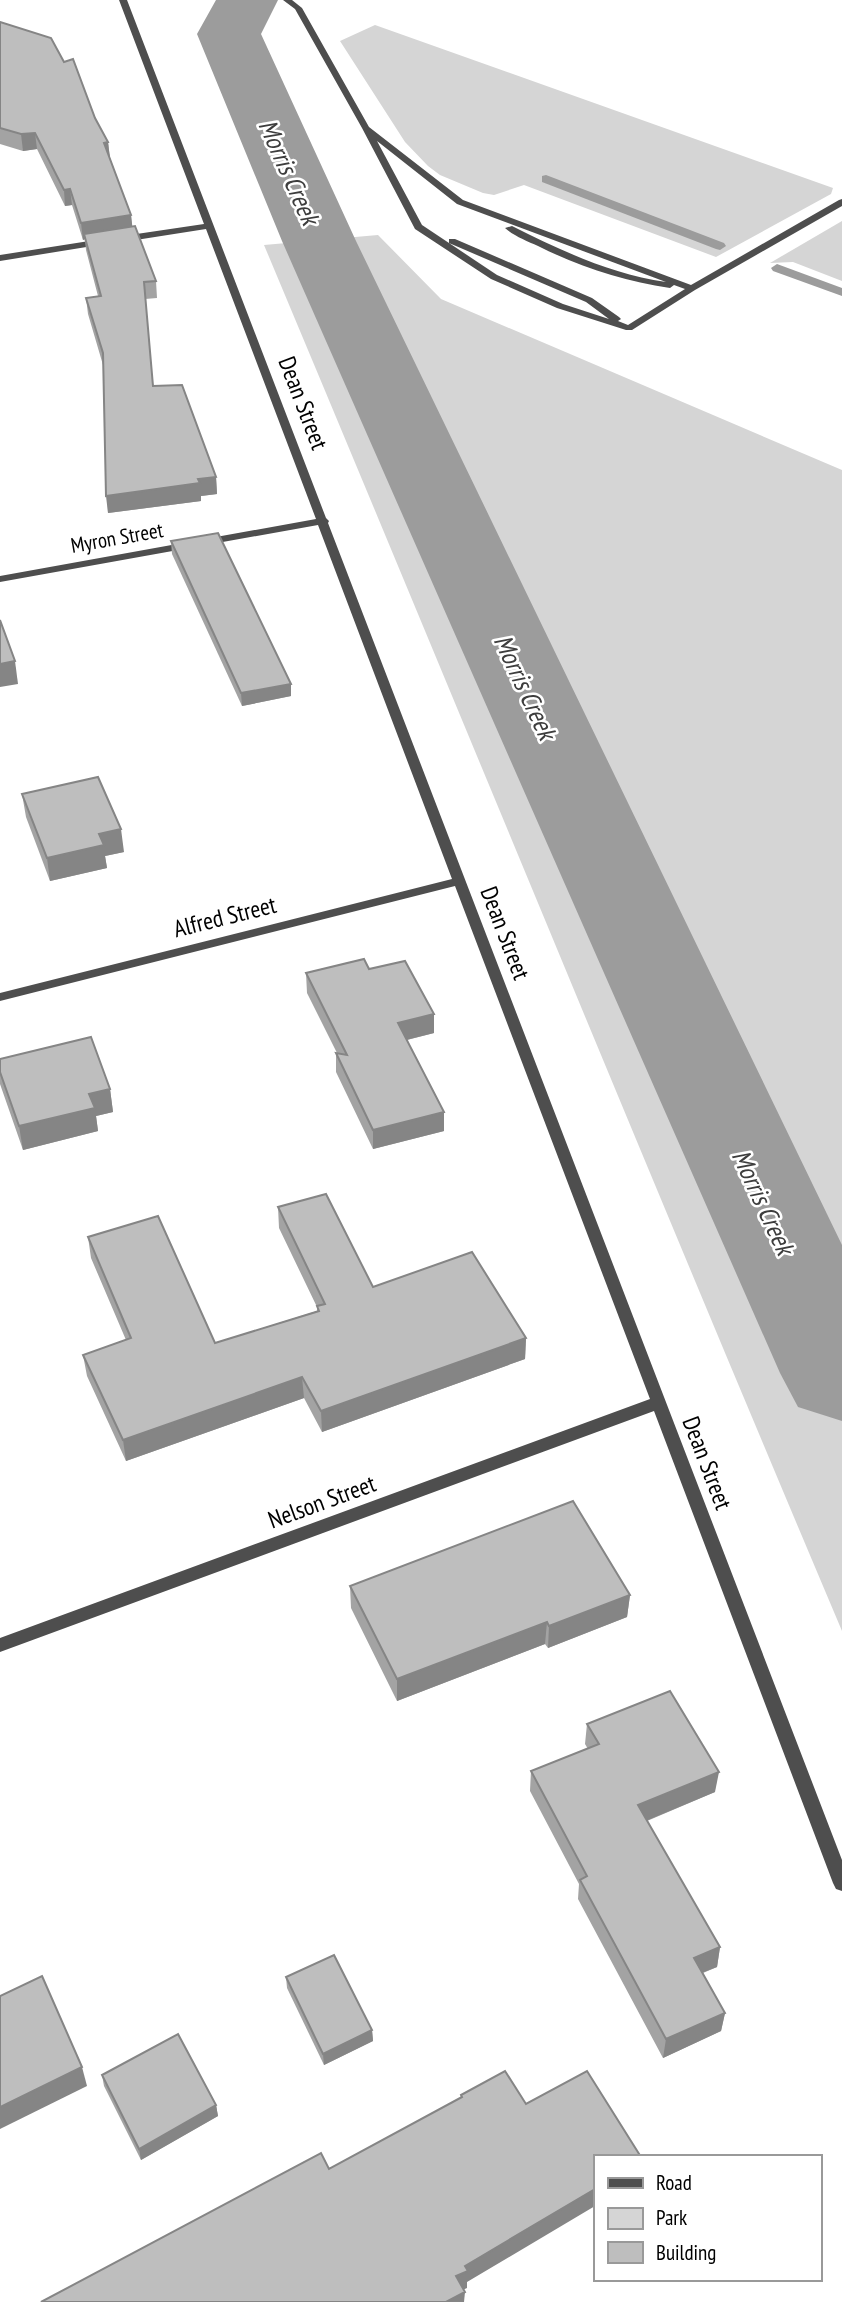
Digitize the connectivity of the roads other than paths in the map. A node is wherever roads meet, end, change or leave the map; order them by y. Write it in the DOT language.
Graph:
graph roads {
  1 [pos="124,0"];
  2 [pos="287,0"];
  3 [pos="366,128"];
  4 [pos="842,202"];
  5 [pos="210,226"];
  6 [pos="418,227"];
  7 [pos="0,258"];
  8 [pos="692,288"];
  9 [pos="629,328"];
  10 [pos="324,521"];
  11 [pos="0,579"];
  12 [pos="460,881"];
  13 [pos="0,997"];
  14 [pos="660,1402"];
  15 [pos="0,1645"];
  16 [pos="842,1883"];
  1 -- 5 [label="street, Dean Street"];
  2 -- 3 [label="street"];
  3 -- 6 [label="street"];
  3 -- 8 [label="street"];
  4 -- 8 [label="street"];
  5 -- 7 [label="street"];
  5 -- 10 [label="street, Dean Street"];
  6 -- 9 [label="street"];
  6 -- 9 [label="street"];
  8 -- 9 [label="street"];
  10 -- 11 [label="street, Myron Street"];
  10 -- 12 [label="street, Dean Street"];
  12 -- 13 [label="street, Alfred Street"];
  12 -- 14 [label="street, Dean Street"];
  14 -- 15 [label="street, Nelson Street"];
  14 -- 16 [label="street, Dean Street"];
}
